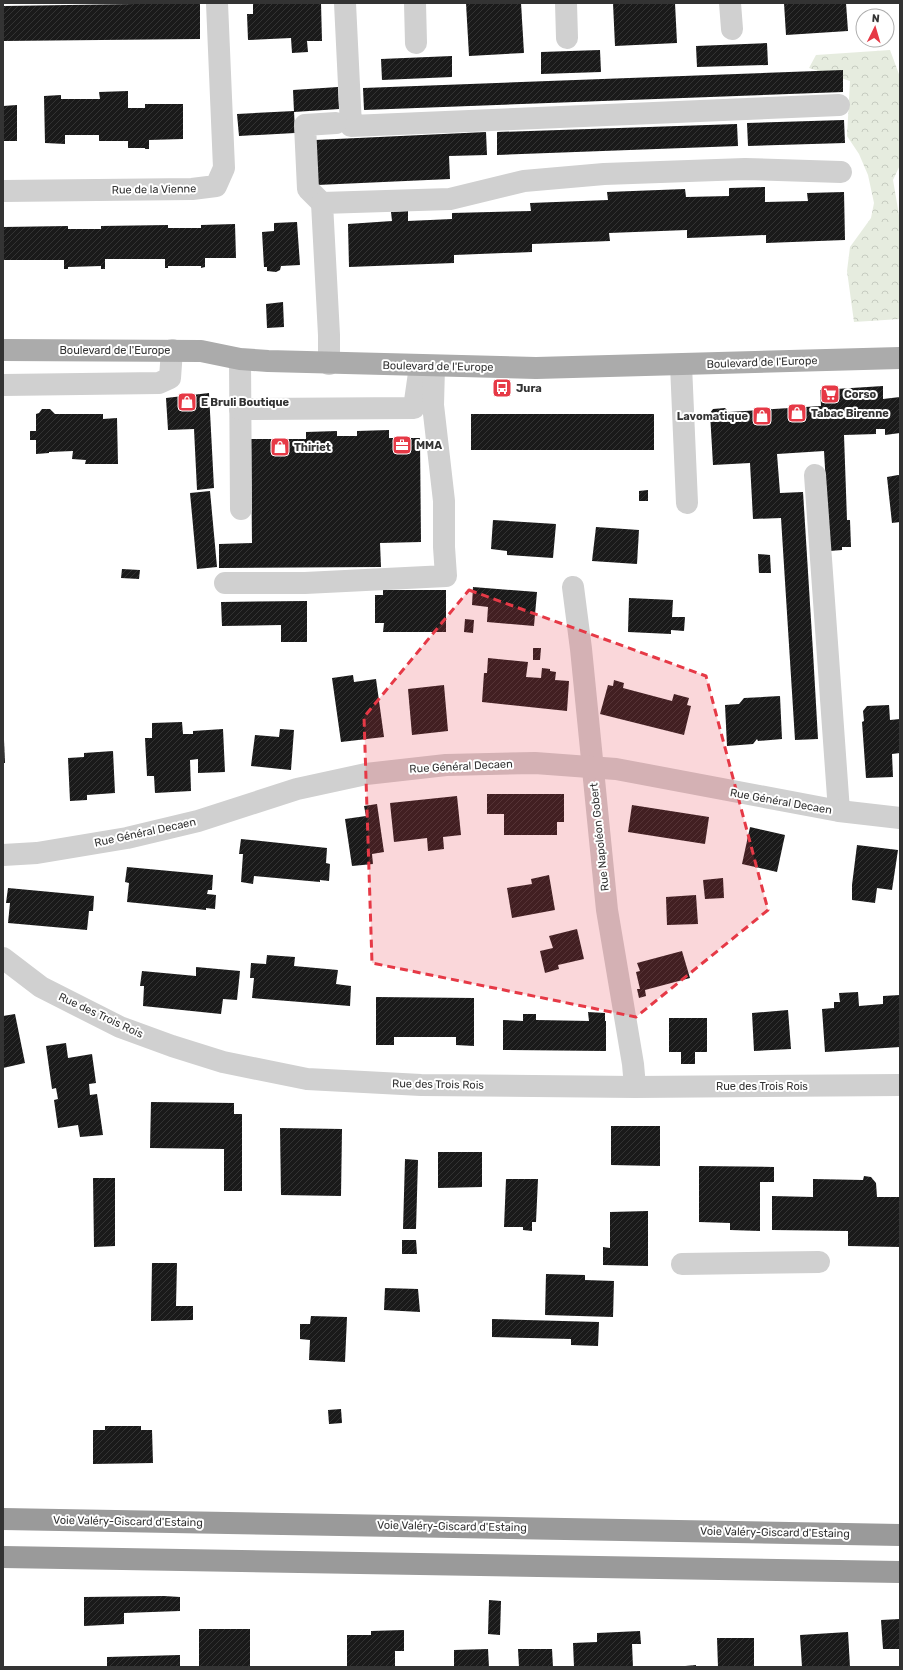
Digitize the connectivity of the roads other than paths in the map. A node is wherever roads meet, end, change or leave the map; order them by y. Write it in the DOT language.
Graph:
graph roads {
  1 [pos="217,3"];
  2 [pos="345,3"];
  3 [pos="415,3"];
  4 [pos="566,3"];
  5 [pos="730,3"];
  6 [pos="732,29"];
  7 [pos="567,38"];
  8 [pos="416,43"];
  9 [pos="839,105"];
  10 [pos="336,123"];
  11 [pos="840,172"];
  12 [pos="3,191"];
  13 [pos="322,203"];
  14 [pos="3,350"];
  15 [pos="172,350"];
  16 [pos="900,353"];
  17 [pos="873,358"];
  18 [pos="900,358"];
  19 [pos="240,359"];
  20 [pos="329,364"];
  21 [pos="681,365"];
  22 [pos="427,366"];
  23 [pos="3,385"];
  24 [pos="240,409"];
  25 [pos="816,475"];
  26 [pos="687,503"];
  27 [pos="241,509"];
  28 [pos="225,583"];
  29 [pos="574,587"];
  30 [pos="592,767"];
  31 [pos="839,811"];
  32 [pos="900,818"];
  33 [pos="3,855"];
  34 [pos="3,958"];
  35 [pos="900,1086"];
  36 [pos="635,1087"];
  37 [pos="820,1262"];
  38 [pos="682,1264"];
  39 [pos="3,1519"];
  40 [pos="900,1535"];
  41 [pos="3,1557"];
  42 [pos="900,1572"];
  1 -- 12 [label="street, Rue de la Vienne"];
  2 -- 9 [label="street"];
  3 -- 8 [label="street"];
  4 -- 7 [label="street"];
  5 -- 6 [label="street"];
  10 -- 13 [label="street"];
  11 -- 13 [label="street"];
  13 -- 20 [label="street"];
  14 -- 15 [label="main road, Boulevard de l'Europe"];
  15 -- 19 [label="main road, Boulevard de l'Europe"];
  15 -- 23 [label="street"];
  16 -- 17 [label="main road, Boulevard de l'Europe"];
  17 -- 18 [label="main road, Boulevard de l'Europe"];
  17 -- 21 [label="main road, Boulevard de l'Europe"];
  19 -- 20 [label="main road, Boulevard de l'Europe"];
  19 -- 24 [label="street"];
  20 -- 22 [label="main road, Boulevard de l'Europe"];
  21 -- 22 [label="main road, Boulevard de l'Europe"];
  21 -- 26 [label="street"];
  22 -- 24 [label="street"];
  22 -- 28 [label="street"];
  24 -- 27 [label="street"];
  25 -- 31 [label="street"];
  29 -- 30 [label="street, Rue Napoléon Gobert"];
  30 -- 31 [label="street, Rue Général Decaen"];
  30 -- 33 [label="street, Rue Général Decaen"];
  30 -- 36 [label="street, Rue Napoléon Gobert"];
  31 -- 32 [label="street, Rue Général Decaen"];
  34 -- 36 [label="street, Rue des Trois Rois"];
  35 -- 36 [label="street, Rue des Trois Rois"];
  37 -- 38 [label="street"];
  39 -- 40 [label="highway, Voie Valéry-Giscard d'Estaing"];
  41 -- 42 [label="highway"];
}
